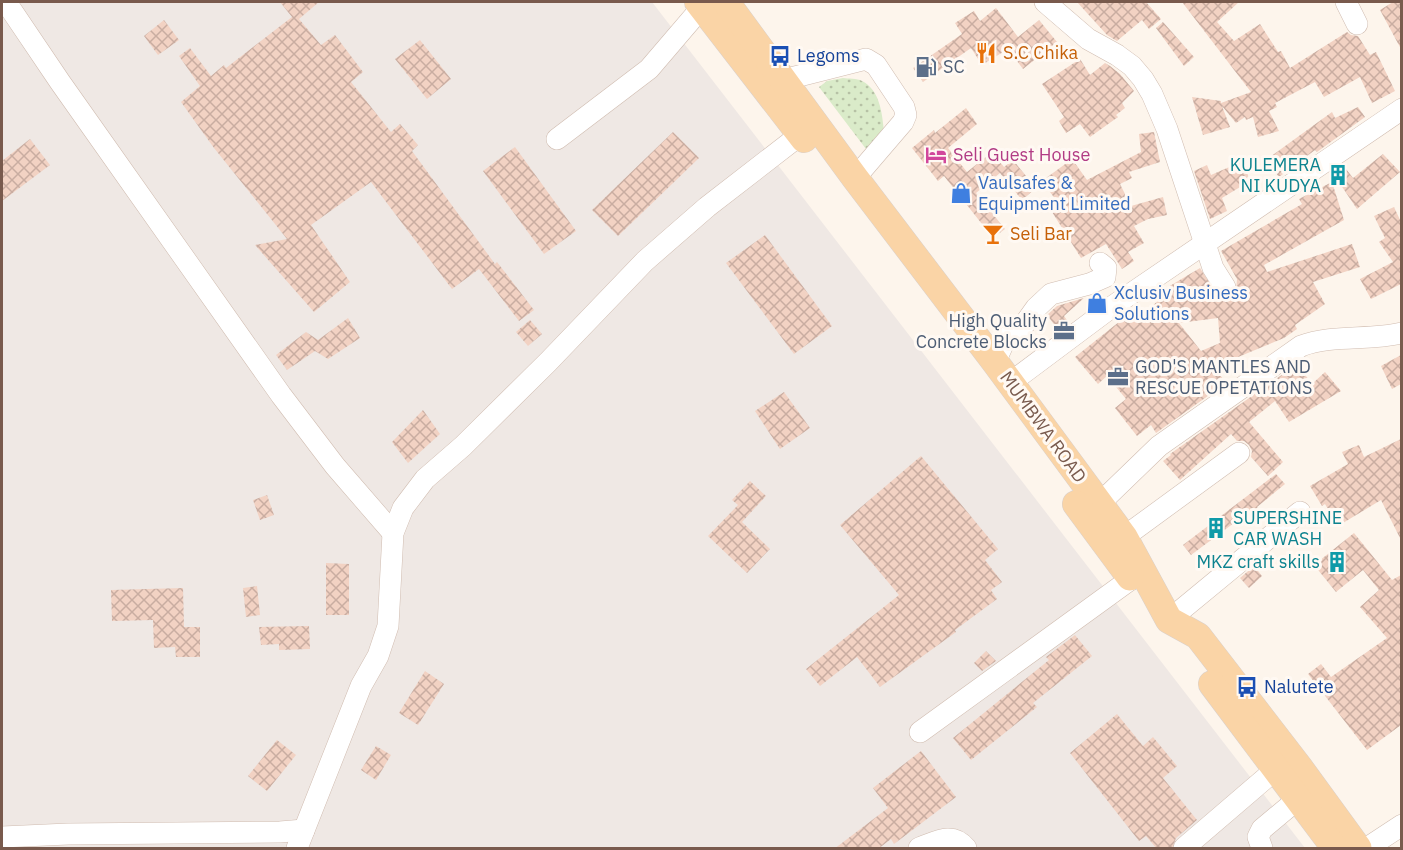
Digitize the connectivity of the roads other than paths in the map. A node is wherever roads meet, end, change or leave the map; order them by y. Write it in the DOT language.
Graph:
graph roads {
  1 [pos="6,2"];
  2 [pos="1045,2"];
  3 [pos="1346,2"];
  4 [pos="709,3"];
  5 [pos="1357,24"];
  6 [pos="783,80"];
  7 [pos="1401,109"];
  8 [pos="800,135"];
  9 [pos="557,139"];
  10 [pos="855,178"];
  11 [pos="1204,245"];
  12 [pos="1100,263"];
  13 [pos="1225,287"];
  14 [pos="1401,333"];
  15 [pos="1002,372"];
  16 [pos="1239,453"];
  17 [pos="1099,504"];
  18 [pos="1300,513"];
  19 [pos="393,533"];
  20 [pos="1124,537"];
  21 [pos="1131,579"];
  22 [pos="1169,620"];
  23 [pos="920,732"];
  24 [pos="1275,770"];
  25 [pos="1298,799"];
  26 [pos="1401,825"];
  27 [pos="2,837"];
  28 [pos="301,839"];
  29 [pos="919,849"];
  30 [pos="966,849"];
  31 [pos="1184,849"];
  32 [pos="1262,849"];
  33 [pos="1335,849"];
  34 [pos="1358,849"];
  35 [pos="1367,849"];
  1 -- 19 [label="street"];
  2 -- 11 [label="street"];
  3 -- 5 [label="street"];
  4 -- 6 [label="main road, MUMBWA ROAD"];
  4 -- 8 [label="main road, MUMBWA ROAD"];
  4 -- 9 [label="street"];
  6 -- 10 [label="main road, MUMBWA ROAD"];
  6 -- 10 [label="street"];
  7 -- 11 [label="street"];
  8 -- 19 [label="street"];
  8 -- 21 [label="main road, MUMBWA ROAD"];
  10 -- 15 [label="main road, MUMBWA ROAD"];
  11 -- 13 [label="street"];
  11 -- 15 [label="street"];
  12 -- 15 [label="street"];
  14 -- 17 [label="street"];
  15 -- 17 [label="main road, MUMBWA ROAD"];
  16 -- 20 [label="street"];
  17 -- 20 [label="main road, MUMBWA ROAD"];
  18 -- 22 [label="street"];
  19 -- 28 [label="street"];
  20 -- 22 [label="main road, MUMBWA ROAD"];
  21 -- 23 [label="street"];
  21 -- 24 [label="main road, MUMBWA ROAD"];
  22 -- 34 [label="main road"];
  24 -- 25 [label="main road, MUMBWA ROAD"];
  24 -- 31 [label="street"];
  25 -- 32 [label="street"];
  25 -- 33 [label="main road, MUMBWA ROAD"];
  26 -- 35 [label="street"];
  27 -- 28 [label="street"];
  29 -- 30 [label="street"];
}
